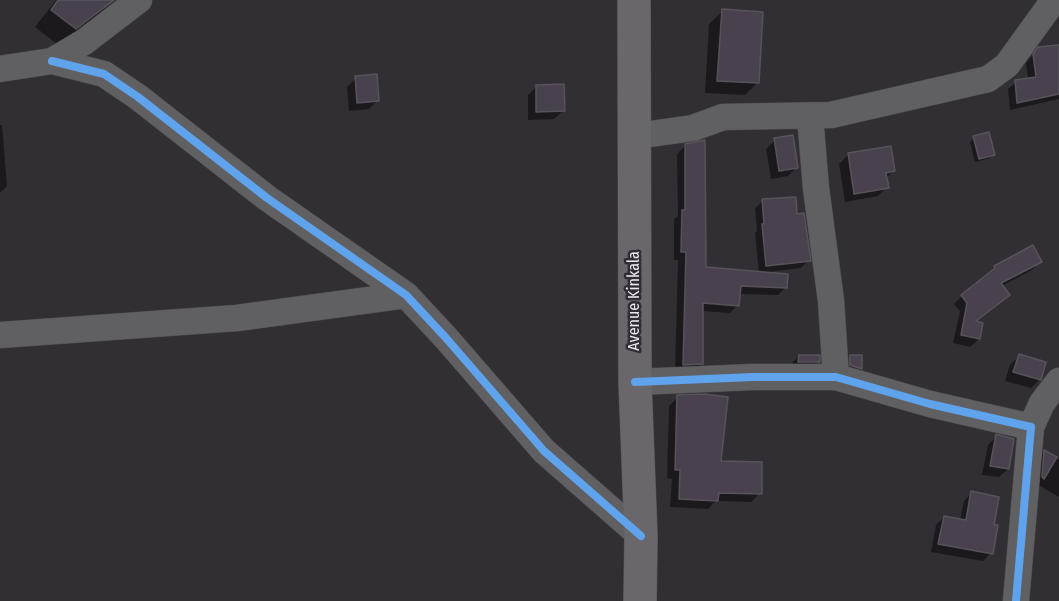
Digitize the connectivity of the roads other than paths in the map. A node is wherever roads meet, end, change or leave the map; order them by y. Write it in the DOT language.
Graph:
graph roads {
  1 [pos="139,0"];
  2 [pos="634,0"];
  3 [pos="1054,0"];
  4 [pos="52,61"];
  5 [pos="0,69"];
  6 [pos="810,116"];
  7 [pos="636,136"];
  8 [pos="406,296"];
  9 [pos="0,335"];
  10 [pos="836,377"];
  11 [pos="1059,381"];
  12 [pos="635,382"];
  13 [pos="1031,427"];
  14 [pos="641,536"];
  15 [pos="640,601"];
  16 [pos="1016,601"];
  1 -- 4 [label="street"];
  2 -- 7 [label="main road, Avenue Kinkala"];
  3 -- 6 [label="street"];
  4 -- 5 [label="street"];
  4 -- 8 [label="street"];
  6 -- 7 [label="street"];
  6 -- 10 [label="street"];
  7 -- 12 [label="main road, Avenue Kinkala"];
  8 -- 9 [label="street"];
  8 -- 14 [label="street"];
  10 -- 12 [label="street"];
  10 -- 13 [label="street"];
  11 -- 13 [label="street"];
  12 -- 14 [label="main road, Avenue Kinkala"];
  13 -- 16 [label="street"];
  14 -- 15 [label="main road, Avenue Kinkala"];
}
